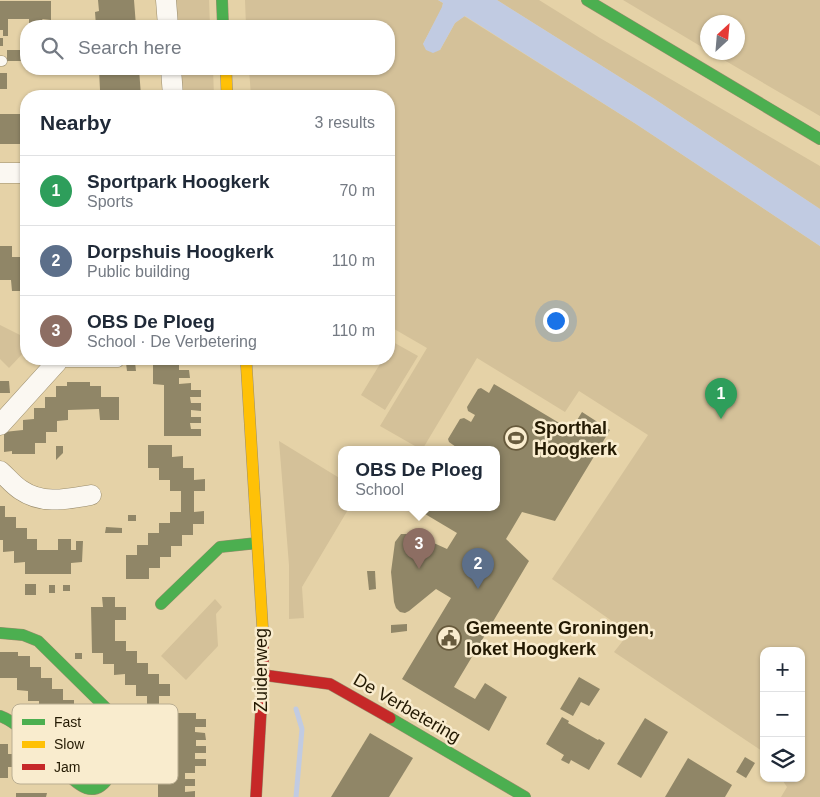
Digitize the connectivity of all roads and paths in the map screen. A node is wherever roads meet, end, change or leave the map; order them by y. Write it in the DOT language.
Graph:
graph roads {
  1 [pos="166,0"];
  2 [pos="222,0"];
  3 [pos="586,0"];
  4 [pos="168,20"];
  5 [pos="223,20"];
  6 [pos="171,75"];
  7 [pos="226,75"];
  8 [pos="173,90"];
  9 [pos="227,90"];
  10 [pos="820,139"];
  11 [pos="0,173"];
  12 [pos="20,173"];
  13 [pos="64,365"];
  14 [pos="246,365"];
  15 [pos="0,425"];
  16 [pos="0,471"];
  17 [pos="91,495"];
  18 [pos="257,543"];
  19 [pos="161,604"];
  20 [pos="0,633"];
  21 [pos="263,675"];
  22 [pos="101,704"];
  23 [pos="0,716"];
  24 [pos="12,722"];
  25 [pos="80,784"];
  26 [pos="103,784"];
  27 [pos="256,797"];
  28 [pos="525,797"];
  1 -- 4 [label="street"];
  2 -- 5 [label="street"];
  3 -- 10 [label="street"];
  6 -- 8 [label="street"];
  7 -- 9 [label="street"];
  11 -- 12 [label="street"];
  13 -- 15 [label="street"];
  14 -- 18 [label="street, Zuiderweg"];
  16 -- 17 [label="street"];
  18 -- 19 [label="street"];
  18 -- 21 [label="street, Zuiderweg"];
  20 -- 22 [label="street"];
  21 -- 27 [label="street, Zuiderweg"];
  21 -- 28 [label="street, De Verbetering"];
  23 -- 24 [label="street"];
  25 -- 26 [label="street"];
}
